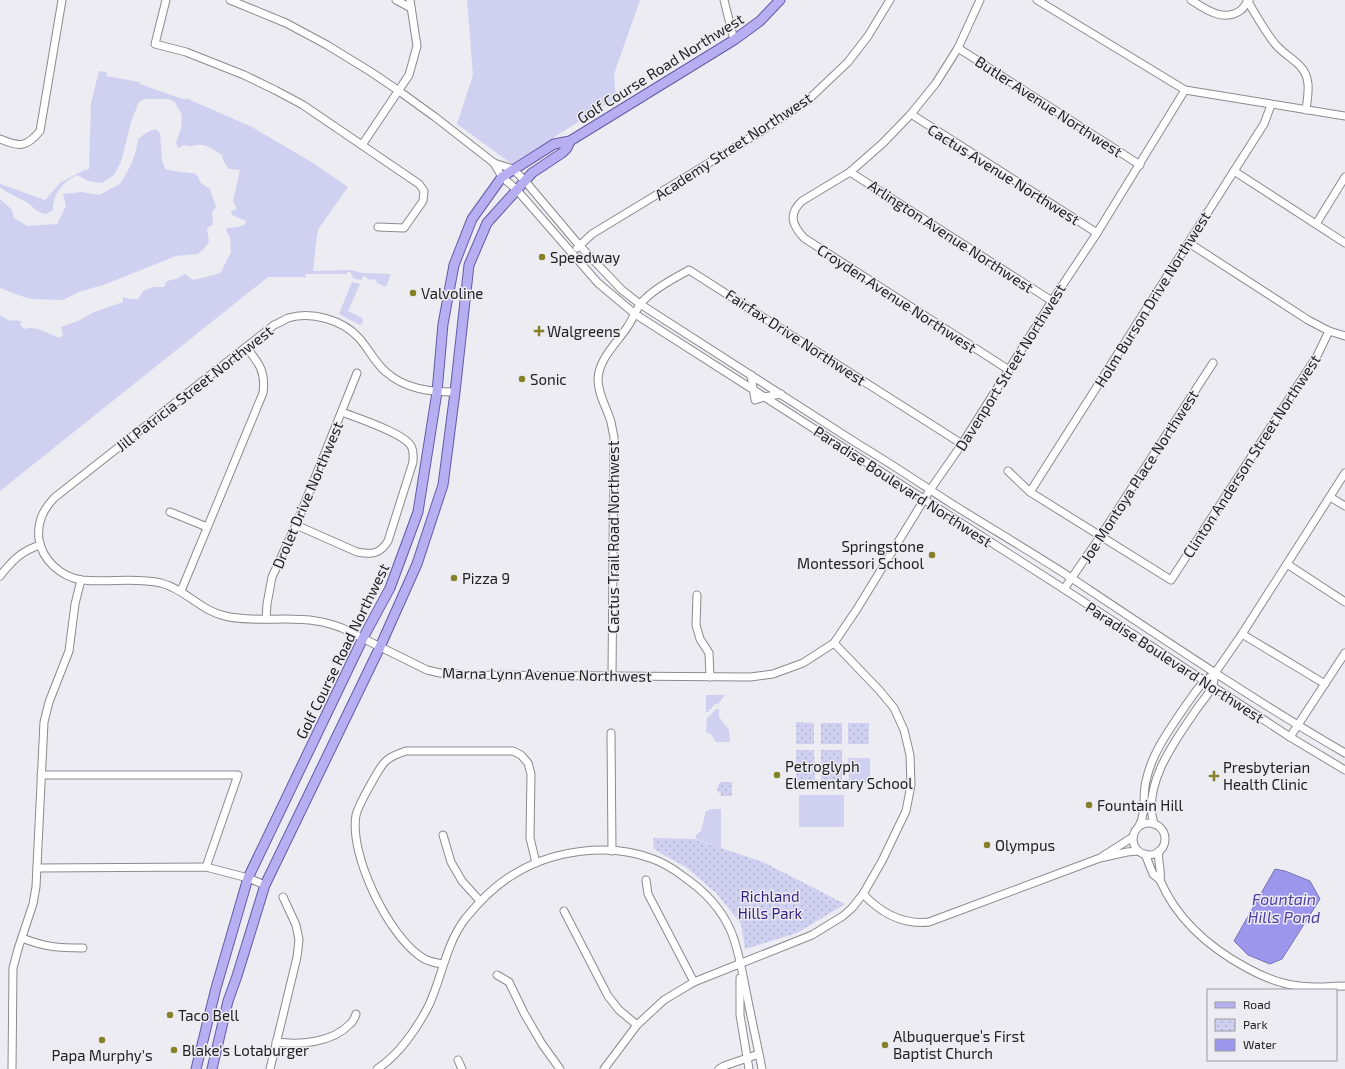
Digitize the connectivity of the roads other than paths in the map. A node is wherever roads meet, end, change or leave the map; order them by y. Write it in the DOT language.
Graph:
graph roads {
  1 [pos="62,0"];
  2 [pos="166,0"];
  3 [pos="230,0"];
  4 [pos="396,0"];
  5 [pos="410,0"];
  6 [pos="724,0"];
  7 [pos="780,0"];
  8 [pos="890,0"];
  9 [pos="980,0"];
  10 [pos="1037,0"];
  11 [pos="1191,0"];
  12 [pos="1248,0"];
  13 [pos="411,8"];
  14 [pos="734,40"];
  15 [pos="958,48"];
  16 [pos="1185,90"];
  17 [pos="399,91"];
  18 [pos="1271,105"];
  19 [pos="1306,110"];
  20 [pos="911,114"];
  21 [pos="1345,116"];
  22 [pos="0,139"];
  23 [pos="570,141"];
  24 [pos="362,145"];
  25 [pos="494,163"];
  26 [pos="1140,165"];
  27 [pos="513,170"];
  28 [pos="1234,171"];
  29 [pos="850,172"];
  30 [pos="502,177"];
  31 [pos="1345,178"];
  32 [pos="525,181"];
  33 [pos="516,190"];
  34 [pos="1316,224"];
  35 [pos="378,227"];
  36 [pos="1097,233"];
  37 [pos="1189,243"];
  38 [pos="1345,243"];
  39 [pos="579,245"];
  40 [pos="572,252"];
  41 [pos="1052,301"];
  42 [pos="640,304"];
  43 [pos="634,314"];
  44 [pos="1329,331"];
  45 [pos="1345,336"];
  46 [pos="246,347"];
  47 [pos="711,349"];
  48 [pos="1213,363"];
  49 [pos="717,367"];
  50 [pos="1009,370"];
  51 [pos="357,373"];
  52 [pos="751,375"];
  53 [pos="754,390"];
  54 [pos="437,392"];
  55 [pos="455,392"];
  56 [pos="781,394"];
  57 [pos="764,397"];
  58 [pos="342,412"];
  59 [pos="962,444"];
  60 [pos="854,454"];
  61 [pos="888,462"];
  62 [pos="1008,471"];
  63 [pos="1345,473"];
  64 [pos="930,490"];
  65 [pos="1030,492"];
  66 [pos="1330,497"];
  67 [pos="925,499"];
  68 [pos="1345,506"];
  69 [pos="170,512"];
  70 [pos="296,525"];
  71 [pos="207,527"];
  72 [pos="1100,537"];
  73 [pos="40,545"];
  74 [pos="1287,564"];
  75 [pos="0,576"];
  76 [pos="1072,578"];
  77 [pos="81,580"];
  78 [pos="1064,589"];
  79 [pos="181,592"];
  80 [pos="697,595"];
  81 [pos="1345,602"];
  82 [pos="266,620"];
  83 [pos="1242,634"];
  84 [pos="363,638"];
  85 [pos="834,643"];
  86 [pos="380,647"];
  87 [pos="1345,653"];
  88 [pos="1215,673"];
  89 [pos="612,676"];
  90 [pos="710,677"];
  91 [pos="1204,681"];
  92 [pos="1325,684"];
  93 [pos="1213,687"];
  94 [pos="1297,725"];
  95 [pos="611,733"];
  96 [pos="1290,737"];
  97 [pos="1345,753"];
  98 [pos="1345,770"];
  99 [pos="41,775"];
  100 [pos="1154,824"];
  101 [pos="1139,826"];
  102 [pos="443,835"];
  103 [pos="1133,837"];
  104 [pos="612,851"];
  105 [pos="1159,851"];
  106 [pos="1142,853"];
  107 [pos="1100,858"];
  108 [pos="536,863"];
  109 [pos="206,867"];
  110 [pos="37,868"];
  111 [pos="248,878"];
  112 [pos="646,880"];
  113 [pos="1160,880"];
  114 [pos="265,885"];
  115 [pos="863,894"];
  116 [pos="283,897"];
  117 [pos="480,901"];
  118 [pos="564,911"];
  119 [pos="22,938"];
  120 [pos="83,948"];
  121 [pos="442,964"];
  122 [pos="740,964"];
  123 [pos="497,975"];
  124 [pos="694,982"];
  125 [pos="1345,986"];
  126 [pos="356,1014"];
  127 [pos="637,1025"];
  128 [pos="276,1042"];
  129 [pos="759,1054"];
  130 [pos="747,1058"];
  131 [pos="458,1060"];
  132 [pos="12,1069"];
  133 [pos="196,1069"];
  134 [pos="212,1069"];
  135 [pos="270,1069"];
  136 [pos="378,1069"];
  137 [pos="462,1069"];
  138 [pos="560,1069"];
  139 [pos="604,1069"];
  140 [pos="719,1069"];
  141 [pos="749,1069"];
  142 [pos="762,1069"];
  1 -- 22 [label="street"];
  2 -- 24 [label="street"];
  3 -- 17 [label="street, Paradise Boulevard Northwest"];
  4 -- 13 [label="street"];
  5 -- 13 [label="street"];
  6 -- 14 [label="street"];
  7 -- 14 [label="main road, Golf Course Road Northwest"];
  8 -- 39 [label="street, Academy Street Northwest"];
  9 -- 15 [label="street"];
  10 -- 16 [label="street"];
  11 -- 12 [label="street"];
  12 -- 19 [label="street"];
  13 -- 17 [label="street"];
  14 -- 23 [label="main road, Golf Course Road Northwest"];
  15 -- 20 [label="street"];
  15 -- 26 [label="street, Butler Avenue Northwest"];
  16 -- 18 [label="street"];
  16 -- 26 [label="street, Davenport Street Northwest"];
  17 -- 24 [label="street"];
  17 -- 25 [label="street, Paradise Boulevard Northwest"];
  18 -- 19 [label="street"];
  18 -- 28 [label="street, Holm Burson Drive Northwest"];
  19 -- 21 [label="street"];
  20 -- 29 [label="street"];
  20 -- 36 [label="street, Cactus Avenue Northwest"];
  23 -- 27 [label="main road, Golf Course Road Northwest"];
  23 -- 32 [label="main road, Golf Course Road Northwest"];
  24 -- 35 [label="street"];
  25 -- 27 [label="street, Paradise Boulevard Northwest"];
  25 -- 30 [label="street, Paradise Boulevard Northwest"];
  26 -- 36 [label="street, Davenport Street Northwest"];
  27 -- 30 [label="main road, Golf Course Road Northwest"];
  27 -- 32 [label="street, Paradise Boulevard Northwest"];
  28 -- 34 [label="street"];
  28 -- 37 [label="street, Holm Burson Drive Northwest"];
  29 -- 41 [label="street, Arlington Avenue Northwest"];
  29 -- 50 [label="street, Croyden Avenue Northwest"];
  30 -- 33 [label="street, Paradise Boulevard Northwest"];
  30 -- 54 [label="main road, Golf Course Road Northwest"];
  31 -- 34 [label="street"];
  32 -- 33 [label="main road, Golf Course Road Northwest"];
  32 -- 39 [label="street, Paradise Boulevard Northwest"];
  33 -- 40 [label="street, Paradise Boulevard Northwest"];
  33 -- 55 [label="main road, Golf Course Road Northwest"];
  34 -- 38 [label="street"];
  36 -- 41 [label="street, Davenport Street Northwest"];
  37 -- 44 [label="street"];
  37 -- 65 [label="street, Holm Burson Drive Northwest"];
  39 -- 40 [label="street, Academy Street Northwest"];
  39 -- 42 [label="street, Paradise Boulevard Northwest"];
  40 -- 43 [label="street, Paradise Boulevard Northwest"];
  41 -- 50 [label="street, Davenport Street Northwest"];
  42 -- 43 [label="street, Fairfax Drive Northwest"];
  42 -- 47 [label="street, Paradise Boulevard Northwest"];
  42 -- 59 [label="street, Fairfax Drive Northwest"];
  43 -- 49 [label="street, Paradise Boulevard Northwest"];
  43 -- 89 [label="street, Cactus Trail Road Northwest"];
  44 -- 45 [label="street"];
  44 -- 72 [label="street, Clinton Anderson Street Northwest"];
  46 -- 54 [label="street, Jill Patricia Street Northwest"];
  46 -- 71 [label="street"];
  46 -- 73 [label="street, Jill Patricia Street Northwest"];
  47 -- 49 [label="street"];
  47 -- 52 [label="street, Paradise Boulevard Northwest"];
  48 -- 72 [label="street, Joe Montoya Place Northwest"];
  49 -- 53 [label="street, Paradise Boulevard Northwest"];
  50 -- 59 [label="street, Davenport Street Northwest"];
  51 -- 58 [label="street, Drolet Drive Northwest"];
  52 -- 53 [label="street"];
  52 -- 56 [label="street, Paradise Boulevard Northwest"];
  53 -- 57 [label="street, Paradise Boulevard Northwest"];
  54 -- 55 [label="street, Jill Patricia Street Northwest"];
  54 -- 84 [label="main road, Golf Course Road Northwest"];
  55 -- 86 [label="main road, Golf Course Road Northwest"];
  56 -- 57 [label="street"];
  56 -- 61 [label="street, Paradise Boulevard Northwest"];
  57 -- 60 [label="street, Paradise Boulevard Northwest"];
  58 -- 70 [label="street, Drolet Drive Northwest"];
  58 -- 70 [label="street"];
  59 -- 64 [label="street, Davenport Street Northwest"];
  60 -- 61 [label="street"];
  60 -- 67 [label="street, Paradise Boulevard Northwest"];
  61 -- 64 [label="street, Paradise Boulevard Northwest"];
  62 -- 65 [label="street"];
  63 -- 66 [label="street"];
  64 -- 67 [label="street, Davenport Street Northwest"];
  64 -- 76 [label="street, Paradise Boulevard Northwest"];
  65 -- 72 [label="street"];
  66 -- 68 [label="street"];
  66 -- 74 [label="street"];
  67 -- 78 [label="street, Paradise Boulevard Northwest"];
  67 -- 85 [label="street, Davenport Street Northwest"];
  69 -- 71 [label="street"];
  70 -- 82 [label="street, Drolet Drive Northwest"];
  71 -- 79 [label="street"];
  72 -- 76 [label="street, Joe Montoya Place Northwest"];
  73 -- 75 [label="street"];
  73 -- 77 [label="street"];
  74 -- 81 [label="street"];
  74 -- 83 [label="street"];
  76 -- 78 [label="street, Joe Montoya Place Northwest"];
  76 -- 88 [label="street, Paradise Boulevard Northwest"];
  77 -- 79 [label="street, Marna Lynn Avenue Northwest"];
  77 -- 99 [label="street"];
  78 -- 91 [label="street, Paradise Boulevard Northwest"];
  79 -- 82 [label="street, Marna Lynn Avenue Northwest"];
  80 -- 90 [label="street"];
  82 -- 84 [label="street, Marna Lynn Avenue Northwest"];
  83 -- 88 [label="street"];
  83 -- 92 [label="street"];
  84 -- 86 [label="street, Marna Lynn Avenue Northwest"];
  84 -- 111 [label="main road, Golf Course Road Northwest"];
  85 -- 90 [label="street, Marna Lynn Avenue Northwest"];
  85 -- 115 [label="street"];
  86 -- 89 [label="street, Marna Lynn Avenue Northwest"];
  86 -- 114 [label="main road, Golf Course Road Northwest"];
  87 -- 92 [label="street"];
  88 -- 91 [label="street"];
  88 -- 93 [label="street"];
  88 -- 94 [label="street, Paradise Boulevard Northwest"];
  89 -- 90 [label="street, Marna Lynn Avenue Northwest"];
  91 -- 93 [label="street, Paradise Boulevard Northwest"];
  91 -- 101 [label="street"];
  92 -- 94 [label="street"];
  93 -- 96 [label="street, Paradise Boulevard Northwest"];
  93 -- 100 [label="street"];
  94 -- 96 [label="street"];
  94 -- 97 [label="street, Paradise Boulevard Northwest"];
  95 -- 104 [label="street"];
  96 -- 98 [label="street, Paradise Boulevard Northwest"];
  99 -- 109 [label="street"];
  99 -- 110 [label="street"];
  100 -- 101 [label="street"];
  100 -- 105 [label="street"];
  101 -- 103 [label="street"];
  102 -- 117 [label="street"];
  103 -- 106 [label="street"];
  103 -- 107 [label="street"];
  104 -- 108 [label="street"];
  104 -- 122 [label="street"];
  105 -- 106 [label="street"];
  105 -- 113 [label="street"];
  106 -- 107 [label="street"];
  106 -- 113 [label="street"];
  107 -- 115 [label="street"];
  108 -- 117 [label="street"];
  108 -- 121 [label="street"];
  109 -- 110 [label="street"];
  109 -- 111 [label="street"];
  110 -- 119 [label="street"];
  111 -- 114 [label="street"];
  111 -- 133 [label="main road, Golf Course Road Northwest"];
  112 -- 124 [label="street"];
  113 -- 125 [label="street"];
  114 -- 134 [label="main road, Golf Course Road Northwest"];
  115 -- 122 [label="street"];
  116 -- 128 [label="street"];
  117 -- 121 [label="street"];
  118 -- 127 [label="street"];
  119 -- 120 [label="street"];
  119 -- 132 [label="street"];
  121 -- 136 [label="street"];
  122 -- 124 [label="street"];
  122 -- 129 [label="street"];
  122 -- 130 [label="street"];
  123 -- 138 [label="street"];
  124 -- 127 [label="street"];
  126 -- 128 [label="street"];
  127 -- 139 [label="street"];
  128 -- 135 [label="street"];
  129 -- 130 [label="street"];
  129 -- 142 [label="street"];
  130 -- 140 [label="street"];
  130 -- 141 [label="street"];
  131 -- 137 [label="street"];
}
